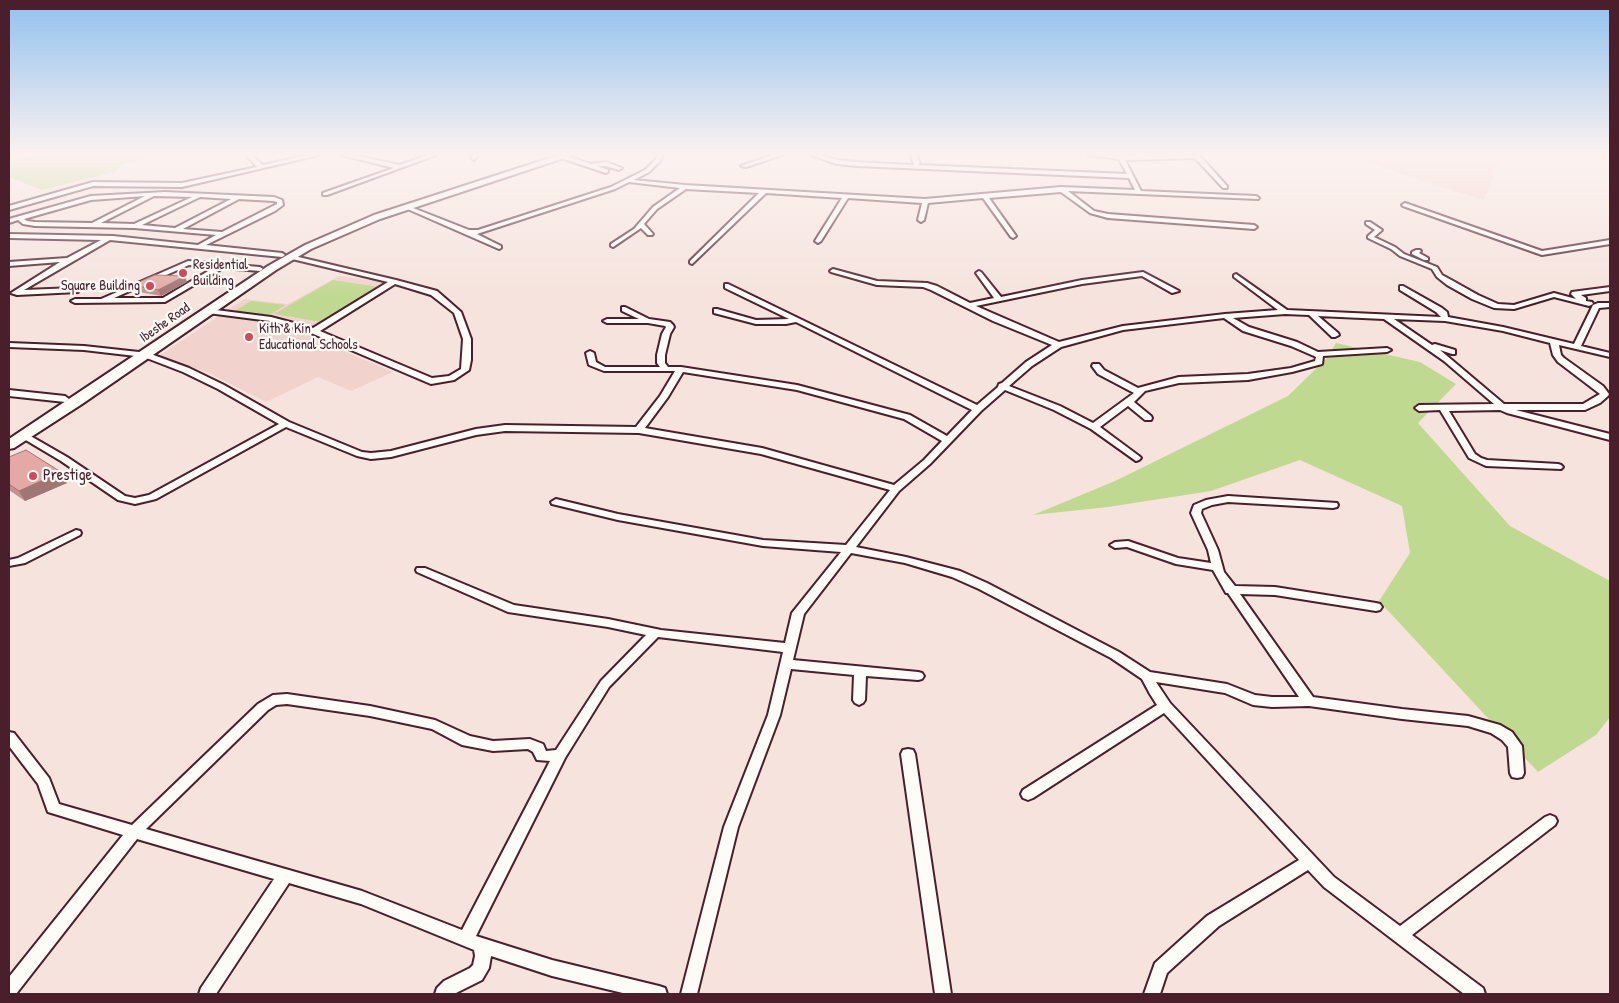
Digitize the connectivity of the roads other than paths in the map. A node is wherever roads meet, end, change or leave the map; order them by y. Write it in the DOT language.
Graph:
graph roads {
  1 [pos="925,201"];
  2 [pos="31,202"];
  3 [pos="77,202"];
  4 [pos="138,202"];
  5 [pos="186,202"];
  6 [pos="232,202"];
  7 [pos="280,202"];
  8 [pos="417,202"];
  9 [pos="425,202"];
  10 [pos="573,202"];
  11 [pos="664,202"];
  12 [pos="754,202"];
  13 [pos="842,202"];
  14 [pos="989,202"];
  15 [pos="1078,202"];
  16 [pos="1405,205"];
  17 [pos="9,208"];
  18 [pos="406,208"];
  19 [pos="19,218"];
  20 [pos="921,220"];
  21 [pos="9,221"];
  22 [pos="1368,223"];
  23 [pos="642,224"];
  24 [pos="92,225"];
  25 [pos="134,226"];
  26 [pos="1254,228"];
  27 [pos="176,230"];
  28 [pos="468,232"];
  29 [pos="223,234"];
  30 [pos="650,234"];
  31 [pos="9,236"];
  32 [pos="1013,236"];
  33 [pos="109,238"];
  34 [pos="818,242"];
  35 [pos="1610,242"];
  36 [pos="613,245"];
  37 [pos="198,247"];
  38 [pos="499,247"];
  39 [pos="1418,251"];
  40 [pos="286,256"];
  41 [pos="69,260"];
  42 [pos="692,262"];
  43 [pos="9,264"];
  44 [pos="223,266"];
  45 [pos="1435,268"];
  46 [pos="260,269"];
  47 [pos="833,271"];
  48 [pos="979,273"];
  49 [pos="1236,276"];
  50 [pos="394,281"];
  51 [pos="728,286"];
  52 [pos="1403,288"];
  53 [pos="1610,289"];
  54 [pos="75,290"];
  55 [pos="1175,291"];
  56 [pos="12,293"];
  57 [pos="998,298"];
  58 [pos="104,300"];
  59 [pos="75,301"];
  60 [pos="970,305"];
  61 [pos="1592,305"];
  62 [pos="1610,305"];
  63 [pos="625,309"];
  64 [pos="208,311"];
  65 [pos="717,311"];
  66 [pos="1286,312"];
  67 [pos="1311,313"];
  68 [pos="1225,316"];
  69 [pos="1384,316"];
  70 [pos="1445,319"];
  71 [pos="797,320"];
  72 [pos="607,321"];
  73 [pos="648,321"];
  74 [pos="314,331"];
  75 [pos="1335,335"];
  76 [pos="1554,341"];
  77 [pos="1426,344"];
  78 [pos="9,345"];
  79 [pos="1058,345"];
  80 [pos="1576,346"];
  81 [pos="1387,350"];
  82 [pos="1452,352"];
  83 [pos="590,353"];
  84 [pos="133,354"];
  85 [pos="1317,354"];
  86 [pos="145,355"];
  87 [pos="1610,355"];
  88 [pos="1096,366"];
  89 [pos="665,368"];
  90 [pos="681,370"];
  91 [pos="1002,386"];
  92 [pos="1139,392"];
  93 [pos="9,393"];
  94 [pos="65,399"];
  95 [pos="1128,402"];
  96 [pos="1502,407"];
  97 [pos="978,408"];
  98 [pos="1419,408"];
  99 [pos="1447,408"];
  100 [pos="1148,418"];
  101 [pos="286,424"];
  102 [pos="1094,426"];
  103 [pos="639,430"];
  104 [pos="9,436"];
  105 [pos="24,436"];
  106 [pos="1610,437"];
  107 [pos="948,440"];
  108 [pos="9,445"];
  109 [pos="1136,458"];
  110 [pos="1558,467"];
  111 [pos="896,490"];
  112 [pos="556,502"];
  113 [pos="1333,505"];
  114 [pos="76,533"];
  115 [pos="1114,545"];
  116 [pos="850,549"];
  117 [pos="9,563"];
  118 [pos="1217,567"];
  119 [pos="421,570"];
  120 [pos="1230,590"];
  121 [pos="1376,607"];
  122 [pos="655,633"];
  123 [pos="789,648"];
  124 [pos="786,664"];
  125 [pos="860,671"];
  126 [pos="918,676"];
  127 [pos="1147,676"];
  128 [pos="860,700"];
  129 [pos="1309,701"];
  130 [pos="1165,706"];
  131 [pos="9,737"];
  132 [pos="908,754"];
  133 [pos="560,755"];
  134 [pos="1517,773"];
  135 [pos="1028,794"];
  136 [pos="1550,821"];
  137 [pos="134,832"];
  138 [pos="1309,861"];
  139 [pos="285,876"];
  140 [pos="1400,934"];
  141 [pos="466,939"];
  142 [pos="481,945"];
  143 [pos="9,990"];
  144 [pos="207,994"];
  145 [pos="443,994"];
  146 [pos="659,994"];
  147 [pos="689,994"];
  148 [pos="943,994"];
  149 [pos="1152,994"];
  150 [pos="1477,994"];
  1 -- 20 [label="street"];
  2 -- 17 [label="street"];
  3 -- 19 [label="street"];
  4 -- 24 [label="street"];
  5 -- 25 [label="street"];
  6 -- 27 [label="street"];
  7 -- 29 [label="street"];
  8 -- 40 [label="main road, Ibeshe Road"];
  9 -- 18 [label="main road, Ibeshe Road"];
  10 -- 28 [label="street"];
  11 -- 23 [label="street"];
  12 -- 42 [label="street"];
  13 -- 34 [label="street"];
  14 -- 32 [label="street"];
  15 -- 26 [label="street"];
  16 -- 35 [label="street"];
  18 -- 28 [label="street"];
  18 -- 40 [label="main road, Ibeshe Road"];
  19 -- 21 [label="street"];
  19 -- 24 [label="street"];
  22 -- 45 [label="street"];
  23 -- 30 [label="street"];
  23 -- 36 [label="street"];
  24 -- 25 [label="street"];
  25 -- 27 [label="street"];
  27 -- 29 [label="street"];
  28 -- 38 [label="street"];
  29 -- 37 [label="street"];
  31 -- 33 [label="street"];
  33 -- 37 [label="street"];
  33 -- 41 [label="street"];
  37 -- 40 [label="street"];
  39 -- 45 [label="street"];
  40 -- 46 [label="main road, Ibeshe Road"];
  40 -- 50 [label="street"];
  40 -- 64 [label="main road, Ibeshe Road"];
  41 -- 43 [label="street"];
  41 -- 56 [label="street"];
  44 -- 46 [label="street"];
  44 -- 58 [label="street"];
  44 -- 58 [label="street"];
  45 -- 61 [label="street"];
  46 -- 84 [label="main road, Ibeshe Road"];
  47 -- 60 [label="street"];
  48 -- 57 [label="street"];
  49 -- 66 [label="street"];
  50 -- 74 [label="street"];
  50 -- 74 [label="street"];
  51 -- 71 [label="street"];
  52 -- 70 [label="street"];
  53 -- 61 [label="street"];
  54 -- 56 [label="street"];
  55 -- 57 [label="street"];
  57 -- 60 [label="street"];
  58 -- 59 [label="street"];
  60 -- 79 [label="street"];
  61 -- 62 [label="street"];
  61 -- 80 [label="street"];
  63 -- 73 [label="street"];
  64 -- 74 [label="street"];
  64 -- 86 [label="main road, Ibeshe Road"];
  65 -- 71 [label="street"];
  66 -- 67 [label="street"];
  66 -- 68 [label="street"];
  67 -- 69 [label="street"];
  67 -- 75 [label="street"];
  68 -- 79 [label="street"];
  68 -- 85 [label="street"];
  69 -- 70 [label="street"];
  69 -- 77 [label="street"];
  70 -- 76 [label="street"];
  71 -- 97 [label="street"];
  72 -- 73 [label="street"];
  73 -- 89 [label="street"];
  76 -- 80 [label="street"];
  76 -- 96 [label="street"];
  77 -- 82 [label="street"];
  77 -- 96 [label="street"];
  78 -- 84 [label="street"];
  79 -- 91 [label="street"];
  80 -- 87 [label="street"];
  81 -- 85 [label="street"];
  83 -- 89 [label="street"];
  84 -- 86 [label="street"];
  84 -- 94 [label="main road, Ibeshe Road"];
  85 -- 92 [label="street"];
  86 -- 101 [label="street"];
  86 -- 105 [label="main road, Ibeshe Road"];
  88 -- 92 [label="street"];
  89 -- 90 [label="street"];
  90 -- 103 [label="street"];
  90 -- 107 [label="street"];
  91 -- 97 [label="street"];
  91 -- 102 [label="street"];
  92 -- 95 [label="street"];
  93 -- 94 [label="street"];
  94 -- 104 [label="main road, Ibeshe Road"];
  95 -- 100 [label="street"];
  95 -- 102 [label="street"];
  96 -- 99 [label="street"];
  96 -- 106 [label="street"];
  97 -- 107 [label="street"];
  98 -- 99 [label="street"];
  99 -- 110 [label="street"];
  101 -- 103 [label="street"];
  101 -- 105 [label="street"];
  102 -- 109 [label="street"];
  103 -- 111 [label="street"];
  105 -- 108 [label="main road, Ibeshe Road"];
  107 -- 111 [label="street"];
  111 -- 116 [label="street"];
  112 -- 116 [label="street"];
  113 -- 118 [label="street"];
  114 -- 117 [label="street"];
  115 -- 118 [label="street"];
  116 -- 123 [label="street"];
  116 -- 127 [label="street"];
  118 -- 120 [label="street"];
  119 -- 122 [label="street"];
  120 -- 121 [label="street"];
  120 -- 129 [label="street"];
  122 -- 123 [label="street"];
  122 -- 133 [label="street"];
  123 -- 124 [label="street"];
  124 -- 125 [label="street"];
  124 -- 147 [label="street"];
  125 -- 126 [label="street"];
  125 -- 128 [label="street"];
  127 -- 129 [label="street"];
  127 -- 130 [label="street"];
  129 -- 134 [label="street"];
  130 -- 135 [label="street"];
  130 -- 138 [label="street"];
  131 -- 137 [label="street"];
  132 -- 148 [label="street"];
  133 -- 137 [label="street"];
  133 -- 141 [label="street"];
  136 -- 140 [label="street"];
  137 -- 139 [label="street"];
  137 -- 143 [label="street"];
  138 -- 140 [label="street"];
  138 -- 149 [label="street"];
  139 -- 141 [label="street"];
  139 -- 144 [label="street"];
  140 -- 150 [label="street"];
  141 -- 142 [label="street"];
  142 -- 145 [label="street"];
  142 -- 146 [label="street"];
}
